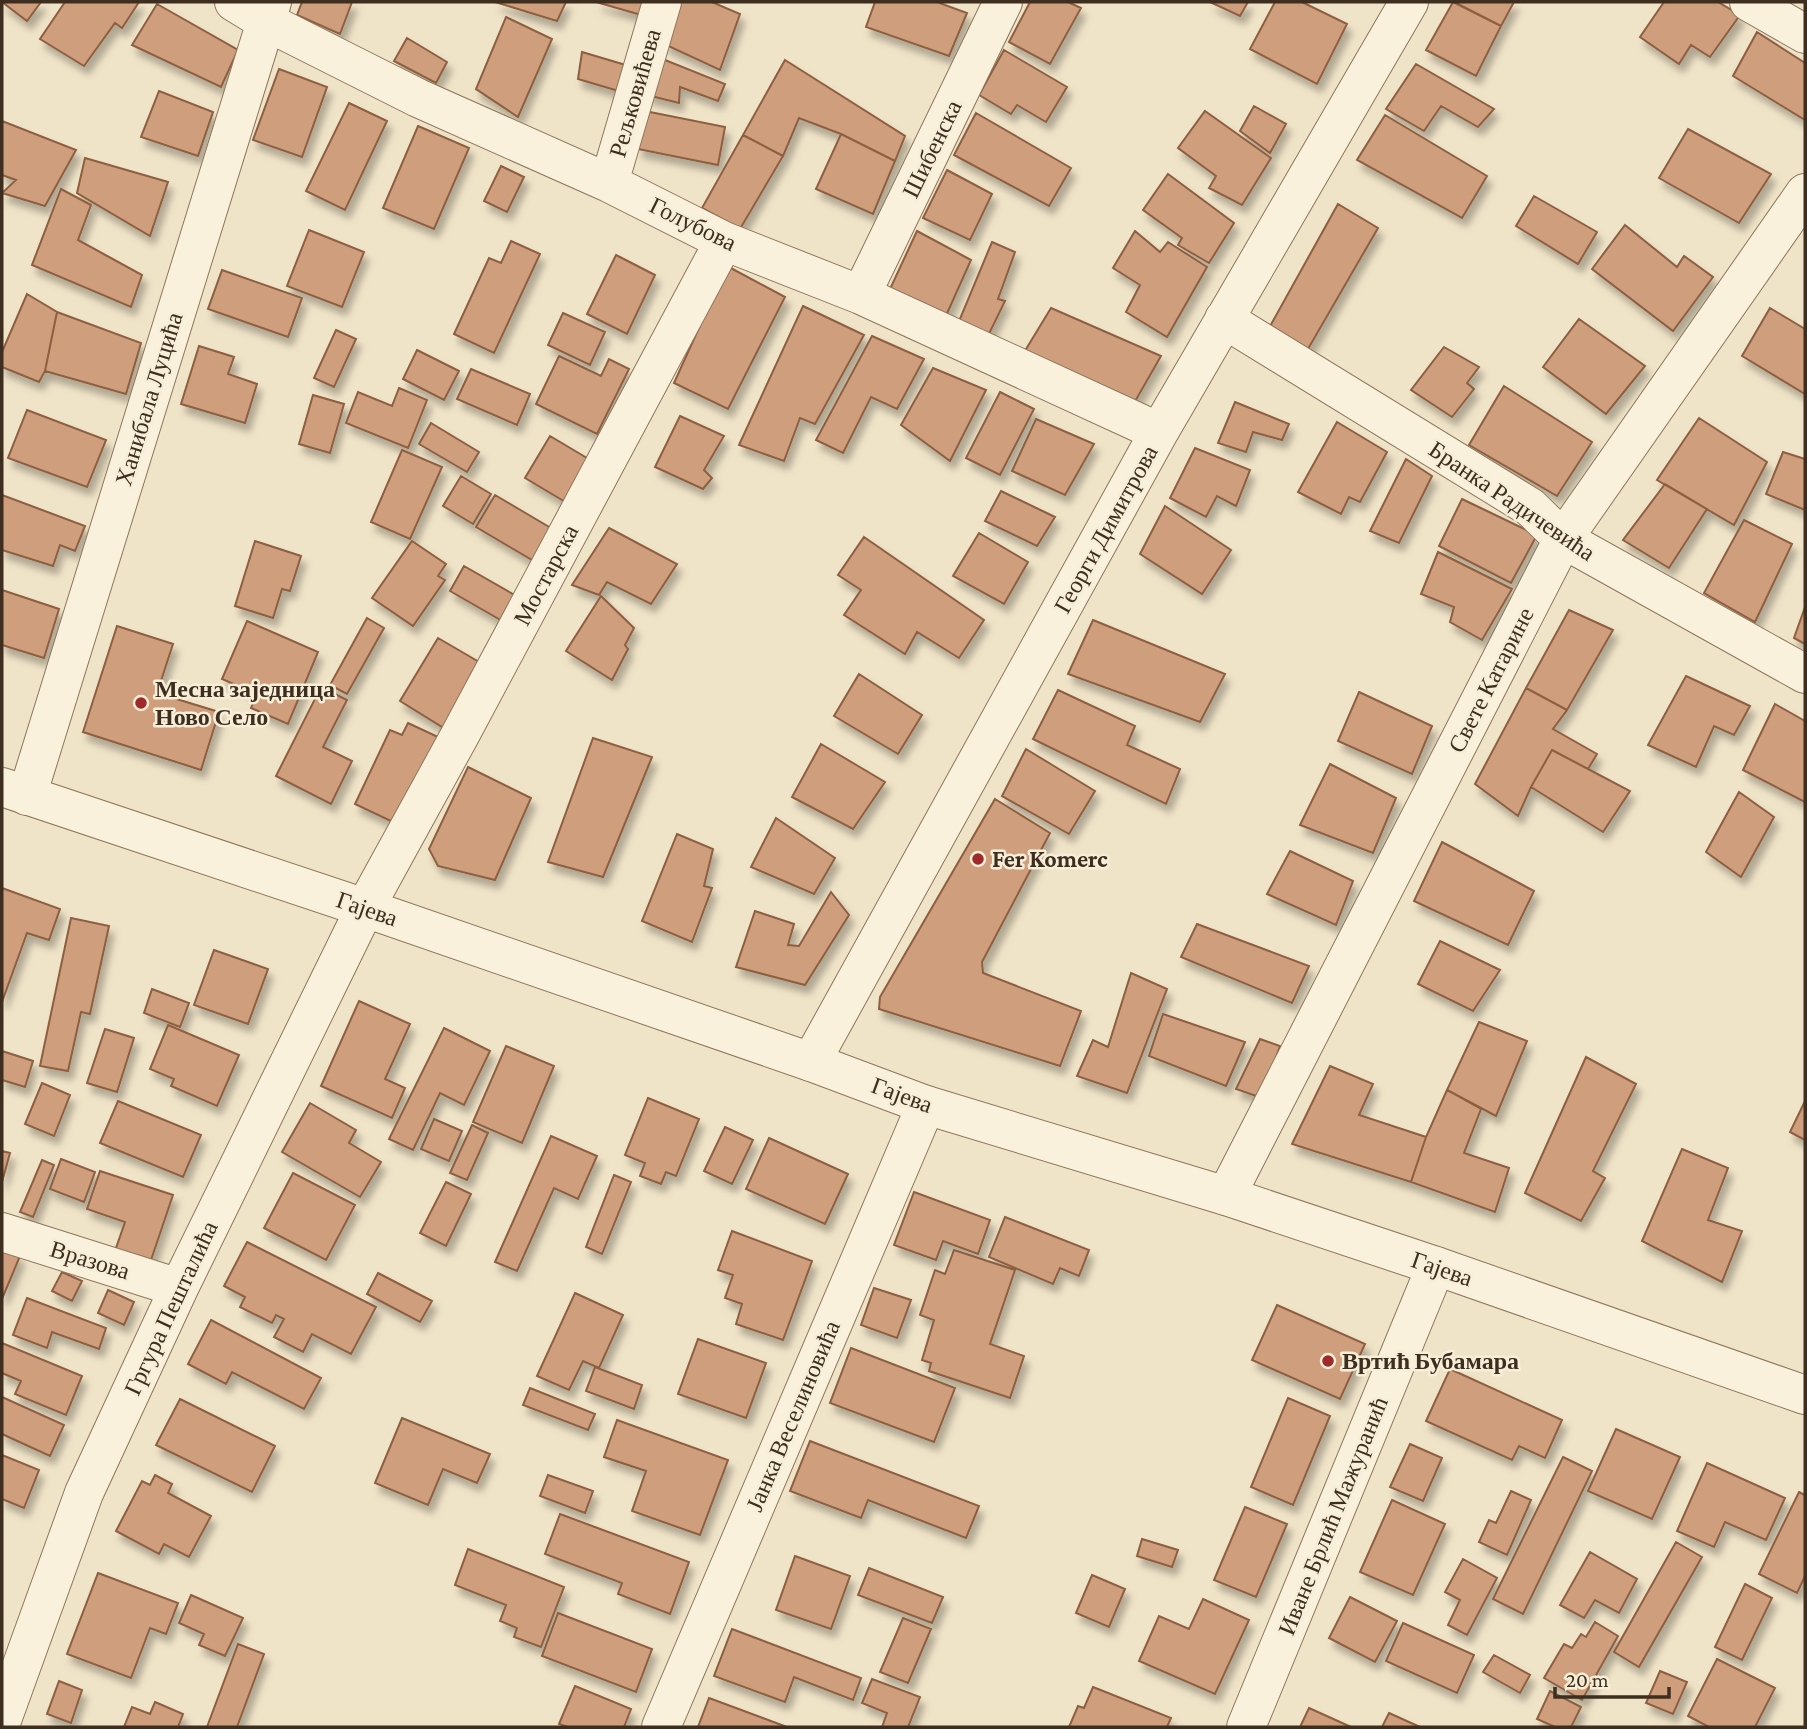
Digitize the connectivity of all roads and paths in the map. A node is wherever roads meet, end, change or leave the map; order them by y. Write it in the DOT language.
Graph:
graph roads {
  1 [pos="662,2"];
  2 [pos="1003,2"];
  3 [pos="1409,2"];
  4 [pos="1749,2"];
  5 [pos="257,8"];
  6 [pos="1805,34"];
  7 [pos="609,183"];
  8 [pos="1805,193"];
  9 [pos="724,241"];
  10 [pos="861,295"];
  11 [pos="1224,319"];
  12 [pos="1159,432"];
  13 [pos="1563,539"];
  14 [pos="1805,674"];
  15 [pos="14,791"];
  16 [pos="365,908"];
  17 [pos="811,1062"];
  18 [pos="926,1105"];
  19 [pos="1226,1196"];
  20 [pos="2,1232"];
  21 [pos="1436,1266"];
  22 [pos="179,1288"];
  23 [pos="1805,1395"];
  24 [pos="2,1720"];
  25 [pos="661,1727"];
  26 [pos="1246,1727"];
  1 -- 7 [label="street, Рељковићева"];
  2 -- 10 [label="street, Шибенска"];
  3 -- 11 [label="street, Георги Димитрова"];
  4 -- 6 [label="street"];
  5 -- 7 [label="street, Голубова"];
  5 -- 15 [label="street, Ханибала Луцића"];
  7 -- 9 [label="street, Голубова"];
  8 -- 13 [label="street, Свете Катарине"];
  9 -- 10 [label="street, Голубова"];
  9 -- 16 [label="street, Мостарска"];
  10 -- 12 [label="street, Голубова"];
  11 -- 12 [label="street, Георги Димитрова"];
  11 -- 13 [label="street, Бранка Радичевића"];
  12 -- 17 [label="street, Георги Димитрова"];
  13 -- 14 [label="street, Бранка Радичевића"];
  13 -- 19 [label="street, Свете Катарине"];
  15 -- 16 [label="street, Гајева"];
  16 -- 17 [label="street, Гајева"];
  16 -- 22 [label="street, Гргура Пешталића"];
  17 -- 18 [label="street, Гајева"];
  18 -- 19 [label="street, Гајева"];
  18 -- 25 [label="street, Јанка Веселиновића"];
  19 -- 21 [label="street, Гајева"];
  20 -- 22 [label="street, Вразова"];
  21 -- 23 [label="street, Гајева"];
  21 -- 26 [label="street, Иване Брлић Мажуранић"];
  22 -- 24 [label="street, Гргура Пешталића"];
}
